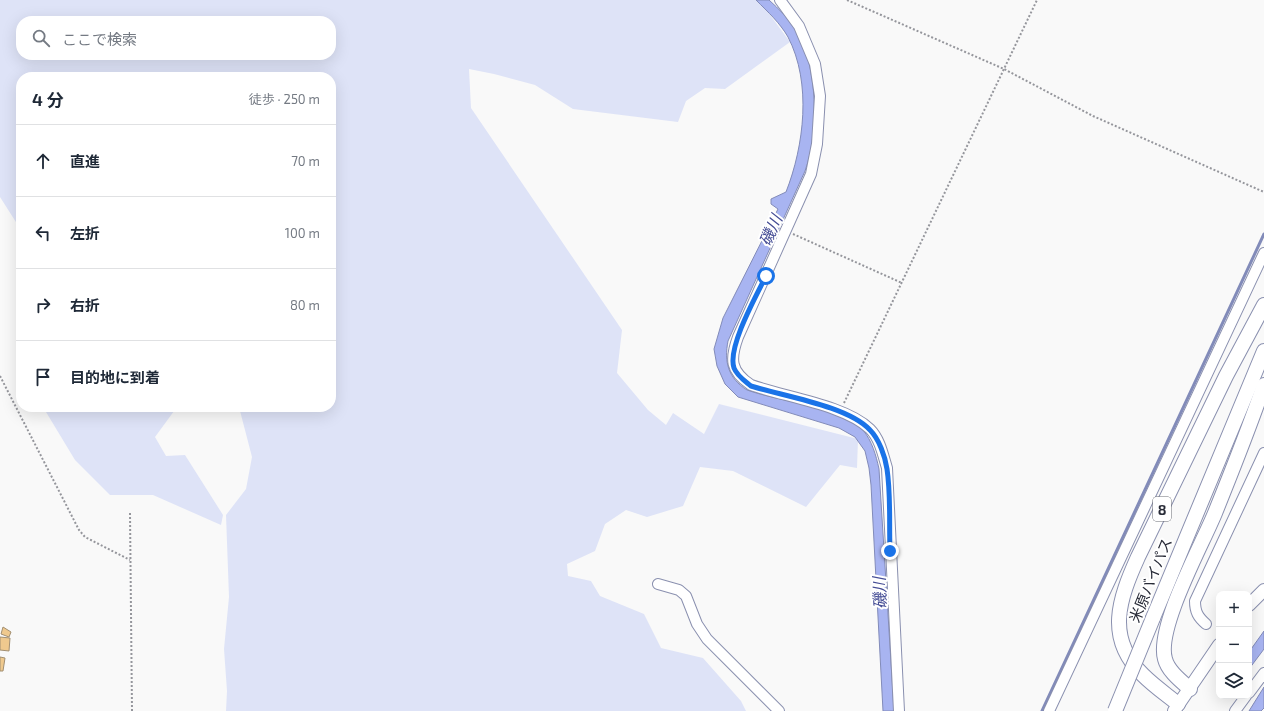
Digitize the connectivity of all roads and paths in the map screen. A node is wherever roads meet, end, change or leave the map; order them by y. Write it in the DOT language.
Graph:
graph roads {
  1 [pos="780,0"];
  2 [pos="847,0"];
  3 [pos="1037,0"];
  4 [pos="1004,69"];
  5 [pos="1264,192"];
  6 [pos="785,231"];
  7 [pos="1264,253"];
  8 [pos="902,282"];
  9 [pos="1264,305"];
  10 [pos="1264,351"];
  11 [pos="0,376"];
  12 [pos="1264,385"];
  13 [pos="16,407"];
  14 [pos="840,411"];
  15 [pos="18,412"];
  16 [pos="1264,453"];
  17 [pos="130,513"];
  18 [pos="130,560"];
  19 [pos="658,584"];
  20 [pos="1264,590"];
  21 [pos="1252,602"];
  22 [pos="1206,624"];
  23 [pos="1216,650"];
  24 [pos="1264,673"];
  25 [pos="1190,689"];
  26 [pos="1252,689"];
  27 [pos="1244,699"];
  28 [pos="1176,708"];
  29 [pos="132,711"];
  30 [pos="780,711"];
  31 [pos="899,711"];
  32 [pos="1049,711"];
  33 [pos="1115,711"];
  34 [pos="1235,711"];
  1 -- 6 [label="street"];
  2 -- 4 [label="path"];
  3 -- 4 [label="path"];
  4 -- 5 [label="path"];
  4 -- 8 [label="path"];
  6 -- 8 [label="path"];
  6 -- 14 [label="street"];
  7 -- 32 [label="street"];
  8 -- 14 [label="path"];
  9 -- 28 [label="highway, 8"];
  10 -- 33 [label="highway, 米原バイパス / 8, bridge"];
  11 -- 13 [label="path"];
  12 -- 25 [label="highway"];
  14 -- 31 [label="street"];
  15 -- 18 [label="path"];
  16 -- 22 [label="street"];
  17 -- 18 [label="path"];
  18 -- 29 [label="path"];
  19 -- 30 [label="street"];
  20 -- 21 [label="main road"];
  23 -- 25 [label="main road"];
  24 -- 26 [label="street"];
  25 -- 28 [label="main road"];
  27 -- 34 [label="street"];
}
